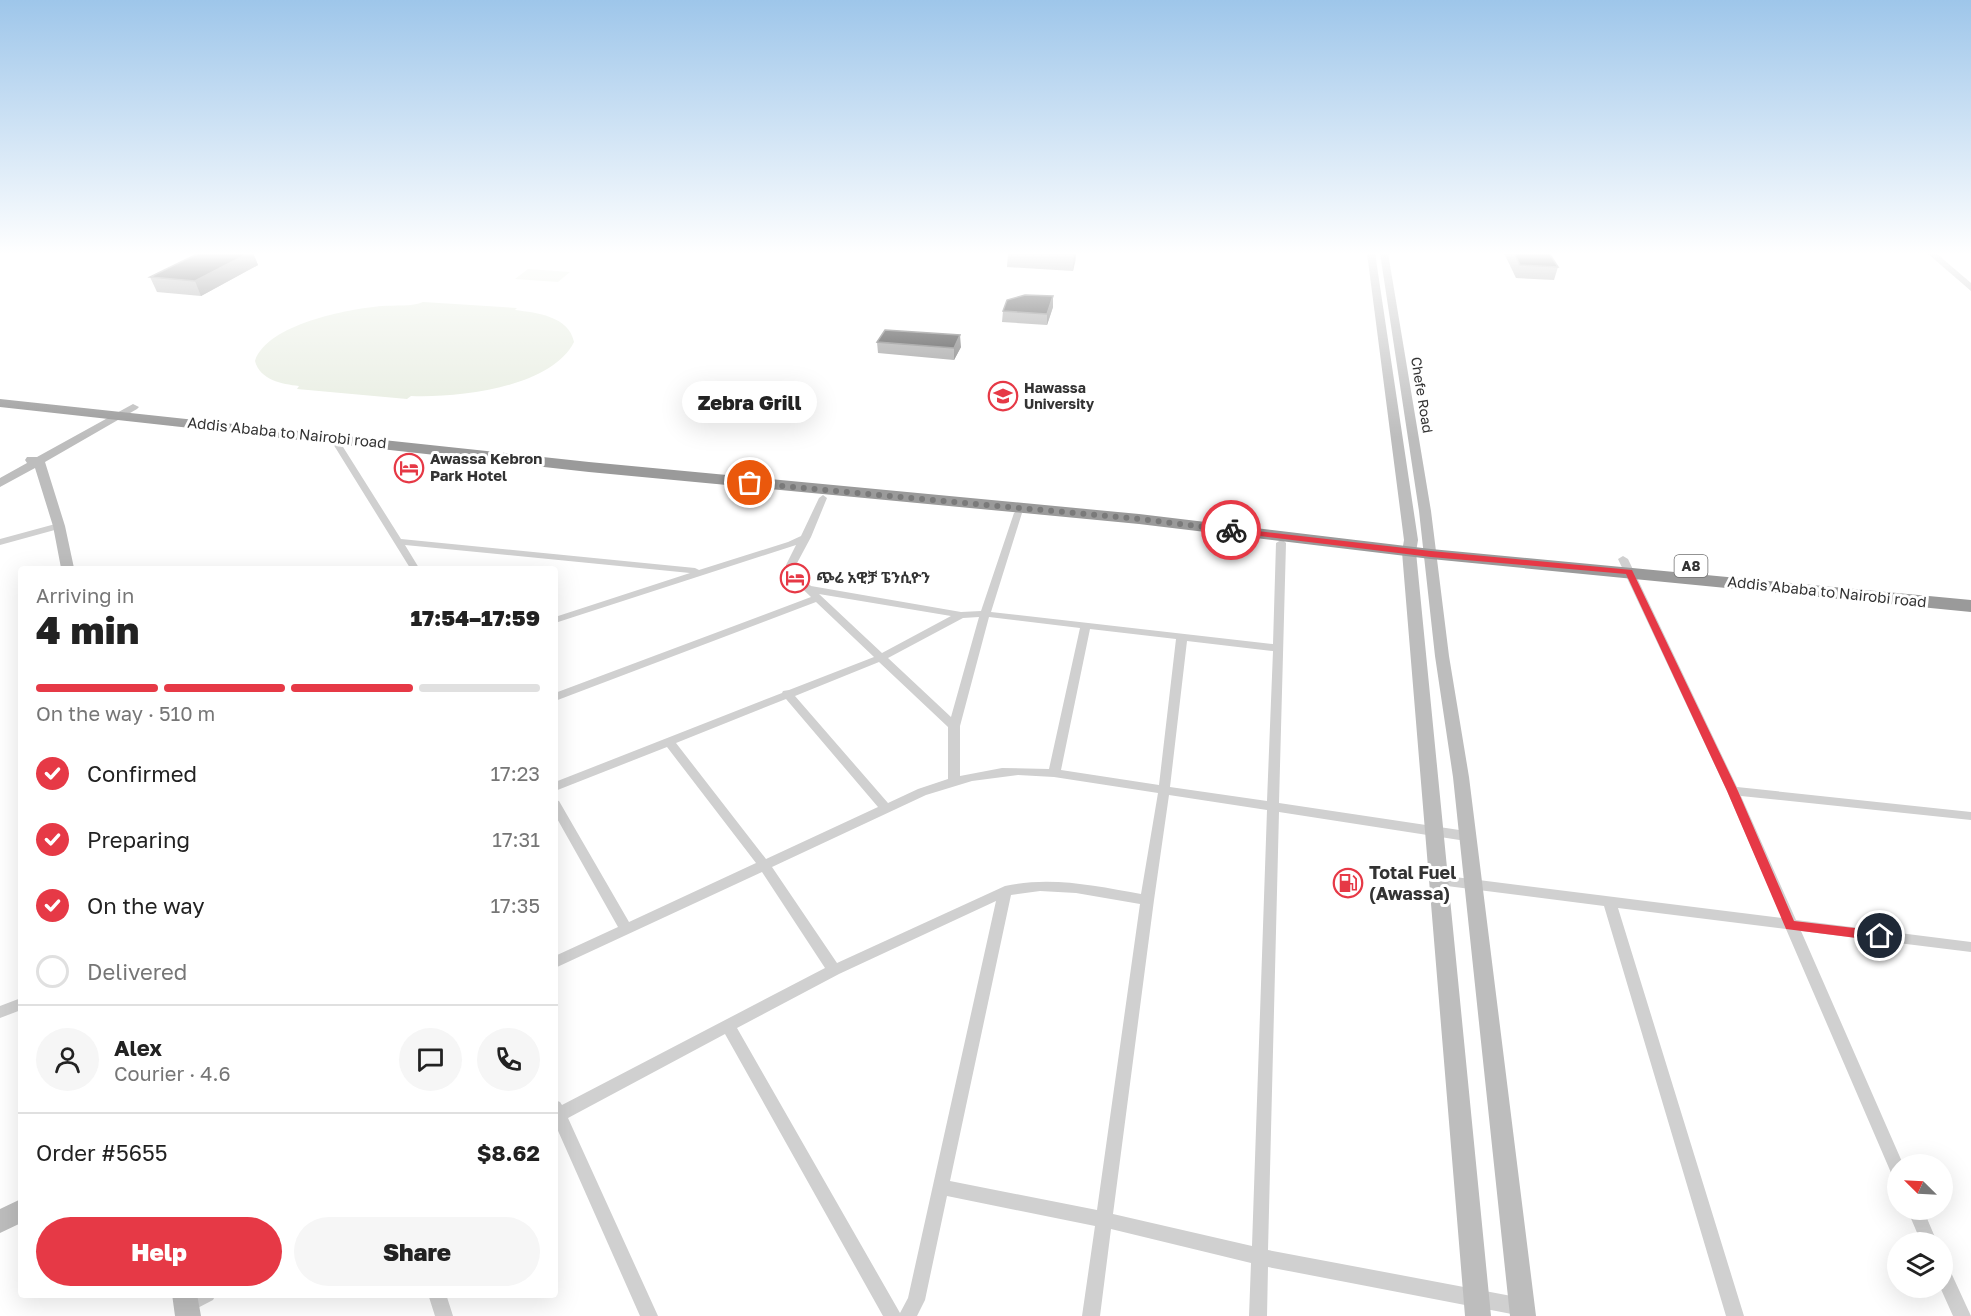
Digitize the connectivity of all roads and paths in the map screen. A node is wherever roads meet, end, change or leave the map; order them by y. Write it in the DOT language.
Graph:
graph roads {
  1 [pos="1381,314"];
  2 [pos="1392,314"];
  3 [pos="0,394"];
  4 [pos="0,403"];
  5 [pos="122,410"];
  6 [pos="334,439"];
  7 [pos="33,460"];
  8 [pos="0,476"];
  9 [pos="0,483"];
  10 [pos="823,498"];
  11 [pos="1018,513"];
  12 [pos="59,526"];
  13 [pos="806,537"];
  14 [pos="0,542"];
  15 [pos="399,543"];
  16 [pos="1281,543"];
  17 [pos="1420,547"];
  18 [pos="67,566"];
  19 [pos="413,566"];
  20 [pos="1626,566"];
  21 [pos="700,572"];
  22 [pos="809,590"];
  23 [pos="1971,594"];
  24 [pos="819,598"];
  25 [pos="1971,606"];
  26 [pos="985,614"];
  27 [pos="961,615"];
  28 [pos="558,619"];
  29 [pos="1086,626"];
  30 [pos="1182,636"];
  31 [pos="1277,648"];
  32 [pos="882,657"];
  33 [pos="787,693"];
  34 [pos="558,696"];
  35 [pos="954,726"];
  36 [pos="669,742"];
  37 [pos="1054,773"];
  38 [pos="954,780"];
  39 [pos="558,786"];
  40 [pos="1164,790"];
  41 [pos="1733,791"];
  42 [pos="1273,807"];
  43 [pos="886,808"];
  44 [pos="558,809"];
  45 [pos="1971,816"];
  46 [pos="1436,831"];
  47 [pos="1466,836"];
  48 [pos="764,865"];
  49 [pos="1439,880"];
  50 [pos="1473,884"];
  51 [pos="1005,891"];
  52 [pos="1147,900"];
  53 [pos="1610,903"];
  54 [pos="1790,926"];
  55 [pos="626,928"];
  56 [pos="1971,947"];
  57 [pos="558,961"];
  58 [pos="834,970"];
  59 [pos="18,1005"];
  60 [pos="0,1012"];
  61 [pos="728,1026"];
  62 [pos="558,1112"];
  63 [pos="558,1117"];
  64 [pos="1891,1154"];
  65 [pos="941,1187"];
  66 [pos="18,1212"];
  67 [pos="1106,1220"];
  68 [pos="0,1221"];
  69 [pos="1261,1257"];
  70 [pos="1953,1296"];
  71 [pos="438,1298"];
  72 [pos="1477,1307"];
  73 [pos="1523,1311"];
  74 [pos="444,1316"];
  75 [pos="649,1316"];
  76 [pos="893,1316"];
  77 [pos="908,1316"];
  78 [pos="1091,1316"];
  79 [pos="1258,1316"];
  80 [pos="1735,1316"];
  81 [pos="1962,1316"];
  1 -- 17 [label="street, Chefe Road"];
  2 -- 17 [label="street, Chefe Road"];
  3 -- 5 [label="highway, Addis Ababa to Nairobi road / A8"];
  4 -- 5 [label="highway, Addis Ababa to Nairobi road / A8"];
  5 -- 6 [label="highway, Addis Ababa to Nairobi road / A8"];
  5 -- 7 [label="street"];
  5 -- 17 [label="highway, Addis Ababa to Nairobi road / A8"];
  6 -- 15 [label="street"];
  6 -- 17 [label="highway, Addis Ababa to Nairobi road / A8"];
  7 -- 8 [label="street"];
  7 -- 9 [label="street"];
  7 -- 12 [label="street"];
  10 -- 13 [label="street"];
  11 -- 26 [label="street"];
  12 -- 14 [label="street"];
  12 -- 18 [label="street"];
  13 -- 21 [label="street"];
  13 -- 22 [label="street"];
  15 -- 19 [label="street"];
  15 -- 21 [label="street"];
  16 -- 31 [label="street"];
  17 -- 20 [label="highway, Addis Ababa to Nairobi road / A8"];
  17 -- 46 [label="street"];
  17 -- 47 [label="street"];
  20 -- 23 [label="highway, Addis Ababa to Nairobi road / A8"];
  20 -- 25 [label="highway, Addis Ababa to Nairobi road / A8"];
  20 -- 41 [label="street"];
  21 -- 28 [label="street"];
  22 -- 24 [label="street"];
  22 -- 27 [label="street"];
  24 -- 32 [label="street"];
  24 -- 34 [label="street"];
  26 -- 27 [label="street"];
  26 -- 29 [label="street"];
  26 -- 35 [label="street"];
  27 -- 32 [label="street"];
  29 -- 30 [label="street"];
  29 -- 37 [label="street"];
  30 -- 31 [label="street"];
  30 -- 40 [label="street"];
  31 -- 42 [label="street"];
  32 -- 33 [label="street"];
  32 -- 35 [label="street"];
  33 -- 36 [label="street"];
  33 -- 43 [label="street"];
  35 -- 38 [label="street"];
  36 -- 39 [label="street"];
  36 -- 48 [label="street"];
  37 -- 38 [label="street"];
  37 -- 40 [label="street"];
  38 -- 43 [label="street"];
  40 -- 42 [label="street"];
  40 -- 52 [label="street"];
  41 -- 45 [label="street"];
  41 -- 54 [label="street"];
  42 -- 46 [label="street"];
  42 -- 69 [label="street"];
  43 -- 48 [label="street"];
  44 -- 55 [label="street"];
  46 -- 47 [label="street"];
  46 -- 49 [label="street"];
  47 -- 50 [label="street"];
  48 -- 55 [label="street"];
  48 -- 58 [label="street"];
  49 -- 50 [label="street"];
  49 -- 72 [label="street"];
  50 -- 53 [label="street"];
  50 -- 73 [label="street"];
  51 -- 52 [label="street"];
  51 -- 58 [label="street"];
  51 -- 65 [label="street"];
  52 -- 67 [label="street"];
  53 -- 54 [label="street"];
  53 -- 80 [label="street"];
  54 -- 56 [label="street"];
  54 -- 64 [label="street"];
  55 -- 57 [label="street"];
  58 -- 61 [label="street"];
  59 -- 60 [label="street"];
  61 -- 62 [label="street"];
  61 -- 76 [label="street"];
  63 -- 75 [label="street"];
  65 -- 67 [label="street"];
  65 -- 77 [label="street"];
  66 -- 68 [label="street"];
  67 -- 69 [label="street"];
  67 -- 78 [label="street"];
  69 -- 72 [label="street"];
  69 -- 79 [label="street"];
  70 -- 81 [label="street"];
  71 -- 74 [label="street"];
  72 -- 73 [label="street"];
}
